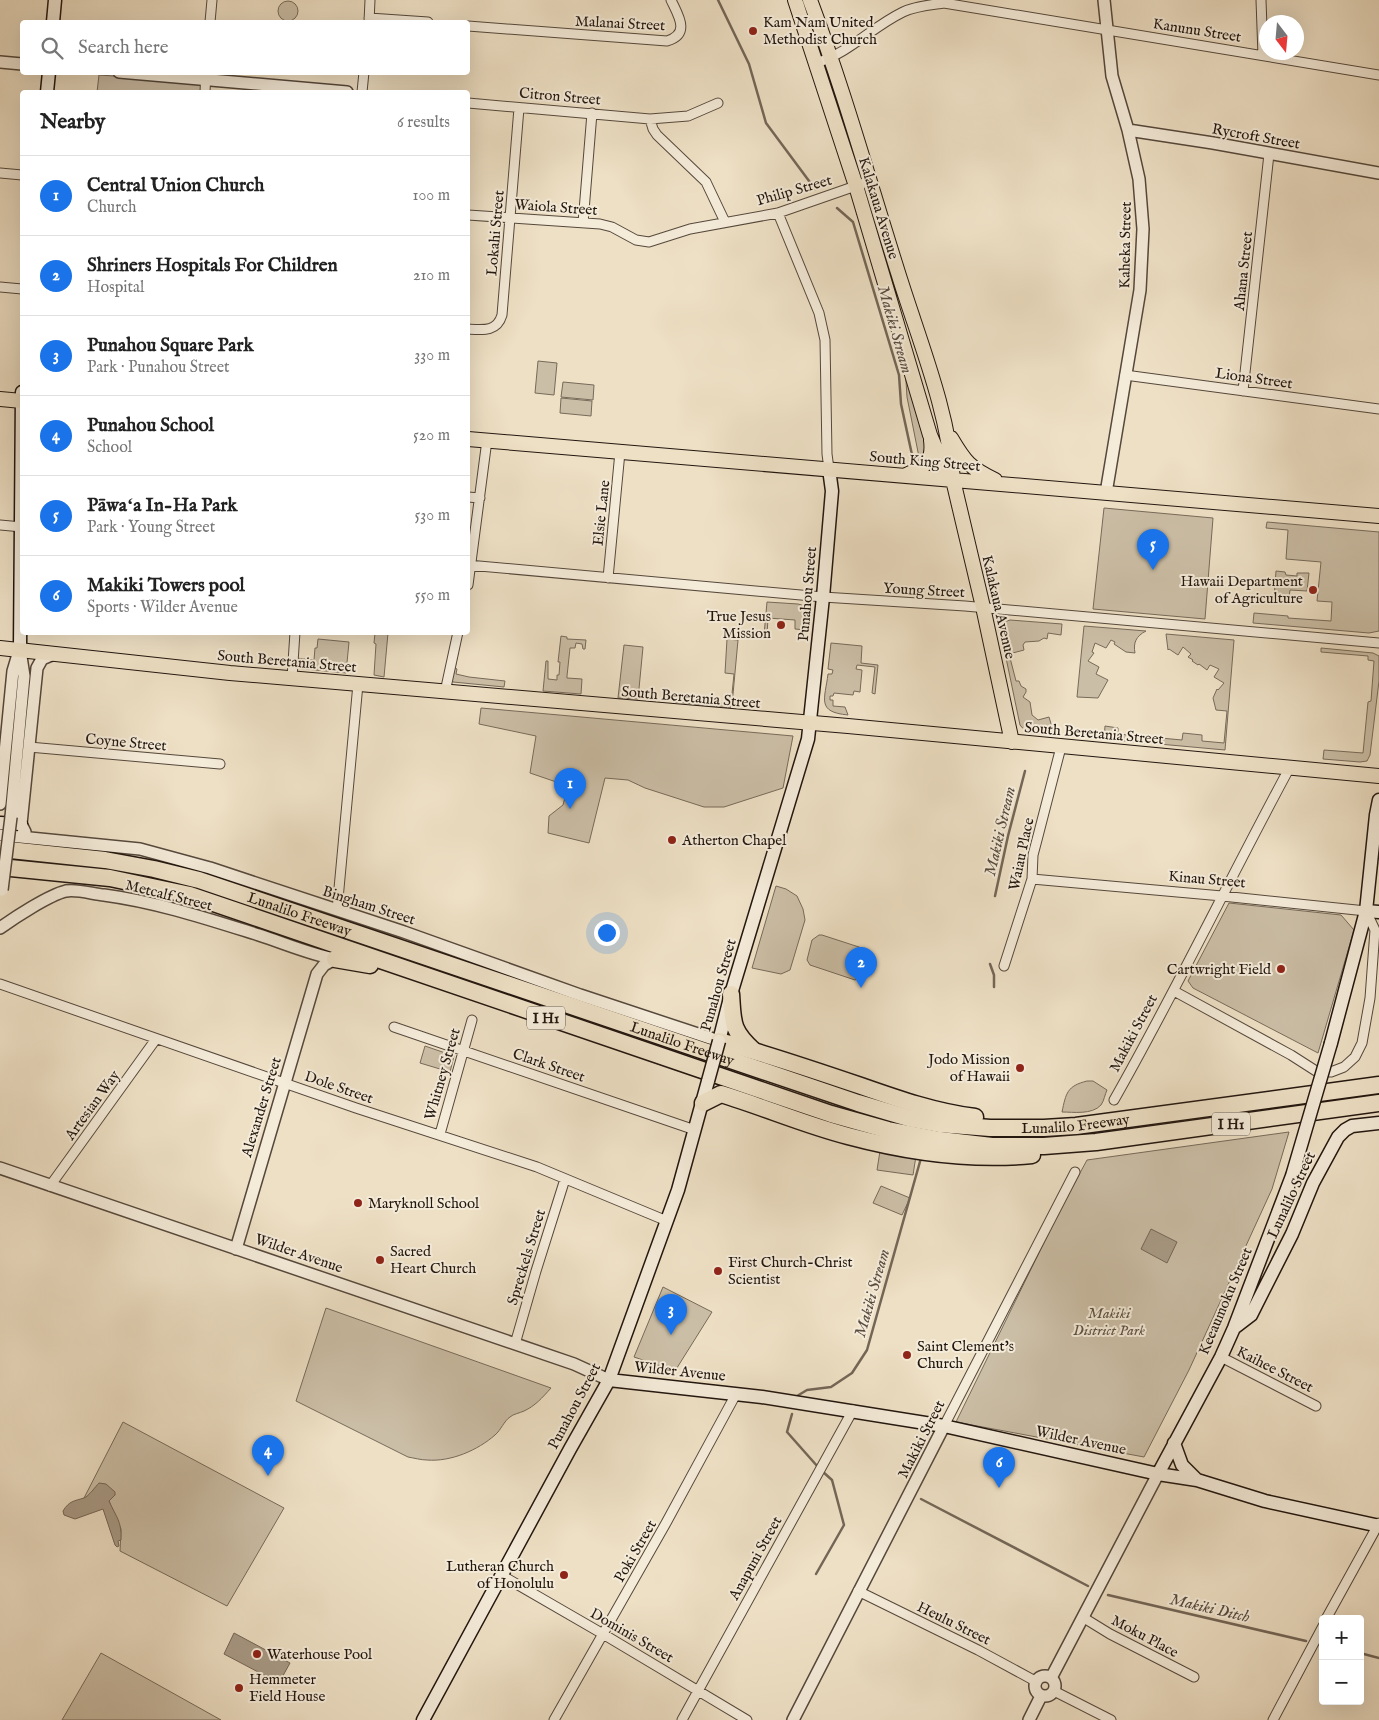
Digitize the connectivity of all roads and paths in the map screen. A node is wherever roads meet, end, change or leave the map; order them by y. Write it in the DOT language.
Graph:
graph roads {
  1 [pos="55,0"];
  2 [pos="212,0"];
  3 [pos="370,0"];
  4 [pos="671,0"];
  5 [pos="796,0"];
  6 [pos="810,0"];
  7 [pos="1104,0"];
  8 [pos="1261,0"];
  9 [pos="962,3"];
  10 [pos="1262,15"];
  11 [pos="53,20"];
  12 [pos="210,20"];
  13 [pos="369,20"];
  14 [pos="470,26"];
  15 [pos="1106,29"];
  16 [pos="1259,54"];
  17 [pos="832,58"];
  18 [pos="1292,60"];
  19 [pos="0,62"];
  20 [pos="816,63"];
  21 [pos="20,64"];
  22 [pos="49,75"];
  23 [pos="184,75"];
  24 [pos="364,75"];
  25 [pos="1379,75"];
  26 [pos="206,76"];
  27 [pos="47,90"];
  28 [pos="205,90"];
  29 [pos="329,90"];
  30 [pos="362,90"];
  31 [pos="470,103"];
  32 [pos="718,103"];
  33 [pos="519,108"];
  34 [pos="592,114"];
  35 [pos="650,119"];
  36 [pos="1128,130"];
  37 [pos="1269,154"];
  38 [pos="0,173"];
  39 [pos="1379,173"];
  40 [pos="20,175"];
  41 [pos="870,181"];
  42 [pos="856,186"];
  43 [pos="778,212"];
  44 [pos="470,215"];
  45 [pos="510,218"];
  46 [pos="725,222"];
  47 [pos="583,223"];
  48 [pos="0,286"];
  49 [pos="20,289"];
  50 [pos="470,329"];
  51 [pos="1125,375"];
  52 [pos="1243,391"];
  53 [pos="20,398"];
  54 [pos="0,399"];
  55 [pos="1379,409"];
  56 [pos="945,426"];
  57 [pos="930,435"];
  58 [pos="470,439"];
  59 [pos="487,440"];
  60 [pos="620,452"];
  61 [pos="829,469"];
  62 [pos="904,476"];
  63 [pos="953,480"];
  64 [pos="1003,484"];
  65 [pos="1106,493"];
  66 [pos="470,497"];
  67 [pos="480,498"];
  68 [pos="1379,516"];
  69 [pos="0,525"];
  70 [pos="20,527"];
  71 [pos="470,559"];
  72 [pos="470,565"];
  73 [pos="608,578"];
  74 [pos="824,597"];
  75 [pos="983,607"];
  76 [pos="20,635"];
  77 [pos="294,635"];
  78 [pos="457,635"];
  79 [pos="1379,643"];
  80 [pos="0,648"];
  81 [pos="20,650"];
  82 [pos="60,654"];
  83 [pos="24,676"];
  84 [pos="292,678"];
  85 [pos="358,684"];
  86 [pos="445,692"];
  87 [pos="34,702"];
  88 [pos="810,724"];
  89 [pos="1012,742"];
  90 [pos="3,746"];
  91 [pos="1061,746"];
  92 [pos="29,748"];
  93 [pos="220,764"];
  94 [pos="1290,768"];
  95 [pos="1379,776"];
  96 [pos="1379,800"];
  97 [pos="0,804"];
  98 [pos="11,821"];
  99 [pos="0,835"];
  100 [pos="27,838"];
  101 [pos="0,849"];
  102 [pos="0,868"];
  103 [pos="1032,879"];
  104 [pos="0,894"];
  105 [pos="1222,896"];
  106 [pos="337,910"];
  107 [pos="1373,911"];
  108 [pos="0,928"];
  109 [pos="310,953"];
  110 [pos="335,959"];
  111 [pos="1004,966"];
  112 [pos="317,974"];
  113 [pos="439,981"];
  114 [pos="0,984"];
  115 [pos="1174,991"];
  116 [pos="731,994"];
  117 [pos="1374,998"];
  118 [pos="472,1020"];
  119 [pos="394,1027"];
  120 [pos="156,1039"];
  121 [pos="719,1042"];
  122 [pos="753,1050"];
  123 [pos="463,1051"];
  124 [pos="284,1083"];
  125 [pos="1379,1083"];
  126 [pos="1114,1100"];
  127 [pos="703,1103"];
  128 [pos="1374,1106"];
  129 [pos="1379,1123"];
  130 [pos="1076,1126"];
  131 [pos="695,1130"];
  132 [pos="440,1134"];
  133 [pos="1096,1142"];
  134 [pos="0,1168"];
  135 [pos="1075,1172"];
  136 [pos="565,1179"];
  137 [pos="50,1186"];
  138 [pos="668,1221"];
  139 [pos="236,1249"];
  140 [pos="1261,1261"];
  141 [pos="1275,1267"];
  142 [pos="1234,1328"];
  143 [pos="515,1344"];
  144 [pos="1221,1357"];
  145 [pos="609,1380"];
  146 [pos="736,1394"];
  147 [pos="1316,1406"];
  148 [pos="853,1410"];
  149 [pos="944,1426"];
  150 [pos="1174,1444"];
  151 [pos="1158,1474"];
  152 [pos="1197,1480"];
  153 [pos="1378,1525"];
  154 [pos="501,1576"];
  155 [pos="858,1591"];
  156 [pos="1328,1615"];
  157 [pos="1084,1618"];
  158 [pos="603,1634"];
  159 [pos="1319,1634"];
  160 [pos="1194,1677"];
  161 [pos="1051,1678"];
  162 [pos="1037,1682"];
  163 [pos="698,1690"];
  164 [pos="1054,1691"];
  165 [pos="1041,1696"];
  166 [pos="422,1720"];
  167 [pos="554,1720"];
  168 [pos="682,1720"];
  169 [pos="747,1720"];
  170 [pos="794,1720"];
  171 [pos="1029,1720"];
  172 [pos="1111,1720"];
  173 [pos="1273,1720"];
  1 -- 11 [label="main road"];
  2 -- 12 [label="street"];
  3 -- 13 [label="street"];
  4 -- 14 [label="street, Malanai Street"];
  5 -- 20 [label="main road, Kalakaua Avenue"];
  6 -- 17 [label="main road, Kalakaua Avenue"];
  7 -- 15 [label="street, Kaheka Street"];
  8 -- 10 [label="street"];
  9 -- 15 [label="street, Kanunu Street"];
  9 -- 17 [label="street, Kanunu Street"];
  15 -- 16 [label="street, Kanunu Street"];
  15 -- 36 [label="street, Kaheka Street"];
  17 -- 20 [label="street, Kanunu Street"];
  17 -- 41 [label="main road, Kalakaua Avenue"];
  18 -- 25 [label="street, Kanunu Street"];
  19 -- 21 [label="street"];
  20 -- 42 [label="main road, Kalakaua Avenue"];
  22 -- 27 [label="main road"];
  23 -- 26 [label="street"];
  24 -- 30 [label="street"];
  26 -- 28 [label="street"];
  26 -- 29 [label="street"];
  31 -- 33 [label="street, Citron Street"];
  32 -- 35 [label="street, Citron Street"];
  33 -- 34 [label="street, Citron Street"];
  33 -- 45 [label="street, Lokahi Street"];
  34 -- 35 [label="street, Citron Street"];
  34 -- 47 [label="street"];
  35 -- 46 [label="street"];
  36 -- 37 [label="street, Rycroft Street"];
  36 -- 51 [label="street, Kaheka Street"];
  37 -- 39 [label="street, Rycroft Street"];
  37 -- 52 [label="street, Ahana Street"];
  38 -- 40 [label="street"];
  41 -- 42 [label="street, Philip Street"];
  41 -- 56 [label="main road, Kalakaua Avenue"];
  42 -- 43 [label="street, Philip Street"];
  42 -- 57 [label="main road, Kalakaua Avenue"];
  43 -- 46 [label="street, Philip Street"];
  43 -- 61 [label="street, Punahou Street"];
  44 -- 45 [label="street, Waiola Street"];
  45 -- 47 [label="street, Waiola Street"];
  45 -- 50 [label="street, Lokahi Street"];
  46 -- 47 [label="street, Waiola Street"];
  48 -- 49 [label="street"];
  51 -- 52 [label="street, Liona Street"];
  51 -- 65 [label="street, Kaheka Street"];
  52 -- 55 [label="street, Liona Street"];
  53 -- 54 [label="main road"];
  56 -- 63 [label="main road, Kalakaua Avenue"];
  56 -- 64 [label="main road"];
  57 -- 62 [label="main road"];
  57 -- 63 [label="main road, Kalakaua Avenue"];
  58 -- 59 [label="main road, South King Street"];
  59 -- 60 [label="main road, South King Street"];
  59 -- 67 [label="street"];
  60 -- 61 [label="main road, South King Street"];
  60 -- 73 [label="street, Elsie Lane"];
  61 -- 62 [label="main road, South King Street"];
  61 -- 74 [label="main road, Punahou Street"];
  62 -- 63 [label="main road, South King Street"];
  63 -- 64 [label="main road, South King Street"];
  63 -- 75 [label="main road, Kalakaua Avenue"];
  64 -- 65 [label="main road, South King Street"];
  65 -- 68 [label="main road, South King Street"];
  66 -- 67 [label="street"];
  67 -- 71 [label="street"];
  69 -- 70 [label="street"];
  72 -- 73 [label="street, Young Street"];
  73 -- 74 [label="street, Young Street"];
  74 -- 75 [label="street, Young Street"];
  74 -- 88 [label="main road, Punahou Street"];
  75 -- 79 [label="street, Young Street"];
  75 -- 89 [label="main road, Kalakaua Avenue"];
  76 -- 81 [label="main road"];
  77 -- 84 [label="street"];
  78 -- 86 [label="street"];
  80 -- 81 [label="main road, South Beretania Street"];
  81 -- 82 [label="main road, South Beretania Street"];
  81 -- 83 [label="street"];
  81 -- 90 [label="street"];
  82 -- 84 [label="main road, South Beretania Street"];
  82 -- 87 [label="street"];
  83 -- 87 [label="street"];
  83 -- 98 [label="street"];
  84 -- 85 [label="main road, South Beretania Street"];
  85 -- 86 [label="main road, South Beretania Street"];
  85 -- 106 [label="street"];
  86 -- 88 [label="main road, South Beretania Street"];
  87 -- 92 [label="street"];
  88 -- 89 [label="main road, South Beretania Street"];
  88 -- 116 [label="main road, Punahou Street"];
  89 -- 91 [label="main road, South Beretania Street"];
  90 -- 97 [label="street"];
  91 -- 94 [label="main road, South Beretania Street"];
  91 -- 103 [label="street, Waiau Place"];
  92 -- 93 [label="street, Coyne Street"];
  92 -- 98 [label="street"];
  94 -- 95 [label="main road, South Beretania Street"];
  94 -- 105 [label="street, Makiki Street"];
  96 -- 107 [label="main road, Keeaumoku Street"];
  98 -- 100 [label="street"];
  98 -- 104 [label="street, bridge"];
  99 -- 100 [label="street, Bingham Street"];
  100 -- 106 [label="street, Bingham Street"];
  101 -- 130 [label="highway, Lunalilo Freeway / I H1"];
  102 -- 113 [label="highway, Lunalilo Freeway / I H1"];
  103 -- 105 [label="street, Kinau Street"];
  103 -- 111 [label="street, Waiau Place"];
  105 -- 107 [label="street, Kinau Street"];
  105 -- 115 [label="street, Makiki Street"];
  106 -- 121 [label="street, Bingham Street"];
  107 -- 117 [label="street, Keeaumoku Street"];
  107 -- 140 [label="main road, Keeaumoku Street, bridge"];
  108 -- 109 [label="street, Metcalf Street"];
  109 -- 110 [label="street, Metcalf Street"];
  109 -- 112 [label="street"];
  110 -- 112 [label="street"];
  110 -- 113 [label="highway"];
  112 -- 124 [label="street, Alexander Street"];
  113 -- 133 [label="highway, Lunalilo Freeway / I H1"];
  114 -- 120 [label="street, Dole Street"];
  115 -- 117 [label="street, Keeaumoku Street"];
  115 -- 126 [label="street, Makiki Street"];
  116 -- 121 [label="main road, Punahou Street"];
  116 -- 122 [label="highway"];
  118 -- 123 [label="street, Whitney Street"];
  119 -- 123 [label="street, Clark Street"];
  120 -- 124 [label="street, Dole Street"];
  120 -- 137 [label="street, Artesian Way"];
  121 -- 122 [label="highway"];
  121 -- 127 [label="main road, Punahou Street, bridge"];
  122 -- 130 [label="highway"];
  123 -- 131 [label="street, Clark Street"];
  123 -- 132 [label="street, Whitney Street"];
  124 -- 132 [label="street, Dole Street"];
  124 -- 139 [label="street, Alexander Street"];
  125 -- 130 [label="highway, Lunalilo Freeway / I H1"];
  127 -- 131 [label="main road, Punahou Street"];
  127 -- 133 [label="highway"];
  128 -- 133 [label="highway, Lunalilo Freeway / I H1"];
  129 -- 141 [label="main road, Lunalilo Street"];
  131 -- 138 [label="main road, Punahou Street"];
  132 -- 136 [label="street, Dole Street"];
  134 -- 137 [label="street, Wilder Avenue"];
  135 -- 149 [label="street, Makiki Street"];
  136 -- 138 [label="street, Dole Street"];
  136 -- 143 [label="street, Spreckels Street"];
  137 -- 139 [label="street, Wilder Avenue"];
  138 -- 145 [label="main road, Punahou Street"];
  139 -- 143 [label="street, Wilder Avenue"];
  140 -- 141 [label="main road"];
  140 -- 142 [label="main road, Keeaumoku Street"];
  141 -- 142 [label="main road, Lunalilo Street"];
  142 -- 144 [label="main road, Keeaumoku Street"];
  143 -- 145 [label="street, Wilder Avenue"];
  144 -- 147 [label="street, Kaihee Street"];
  144 -- 150 [label="main road, Keeaumoku Street"];
  145 -- 146 [label="main road, Wilder Avenue"];
  145 -- 154 [label="main road, Punahou Street"];
  146 -- 148 [label="main road, Wilder Avenue"];
  146 -- 158 [label="street, Poki Street"];
  148 -- 149 [label="main road, Wilder Avenue"];
  148 -- 163 [label="street, Anapuni Street"];
  149 -- 151 [label="main road, Wilder Avenue"];
  149 -- 155 [label="street, Makiki Street"];
  150 -- 151 [label="main road, Keeaumoku Street"];
  150 -- 152 [label="main road"];
  151 -- 152 [label="main road, Wilder Avenue"];
  151 -- 157 [label="street, Keeaumoku Street"];
  152 -- 153 [label="main road, Wilder Avenue"];
  153 -- 156 [label="street"];
  154 -- 158 [label="street, Dominis Street"];
  154 -- 166 [label="main road, Punahou Street"];
  155 -- 162 [label="street, Heulu Street"];
  155 -- 170 [label="street, Makiki Street"];
  157 -- 160 [label="street, Moku Place"];
  157 -- 161 [label="street, Keeaumoku Street"];
  158 -- 163 [label="street, Dominis Street"];
  158 -- 167 [label="street, Poki Street"];
  159 -- 173 [label="street"];
  161 -- 162 [label="street"];
  161 -- 164 [label="street"];
  162 -- 165 [label="street"];
  163 -- 168 [label="street, Anapuni Street"];
  163 -- 169 [label="street, Dominis Street"];
  164 -- 165 [label="street"];
  164 -- 172 [label="street"];
  165 -- 171 [label="street"];
}
